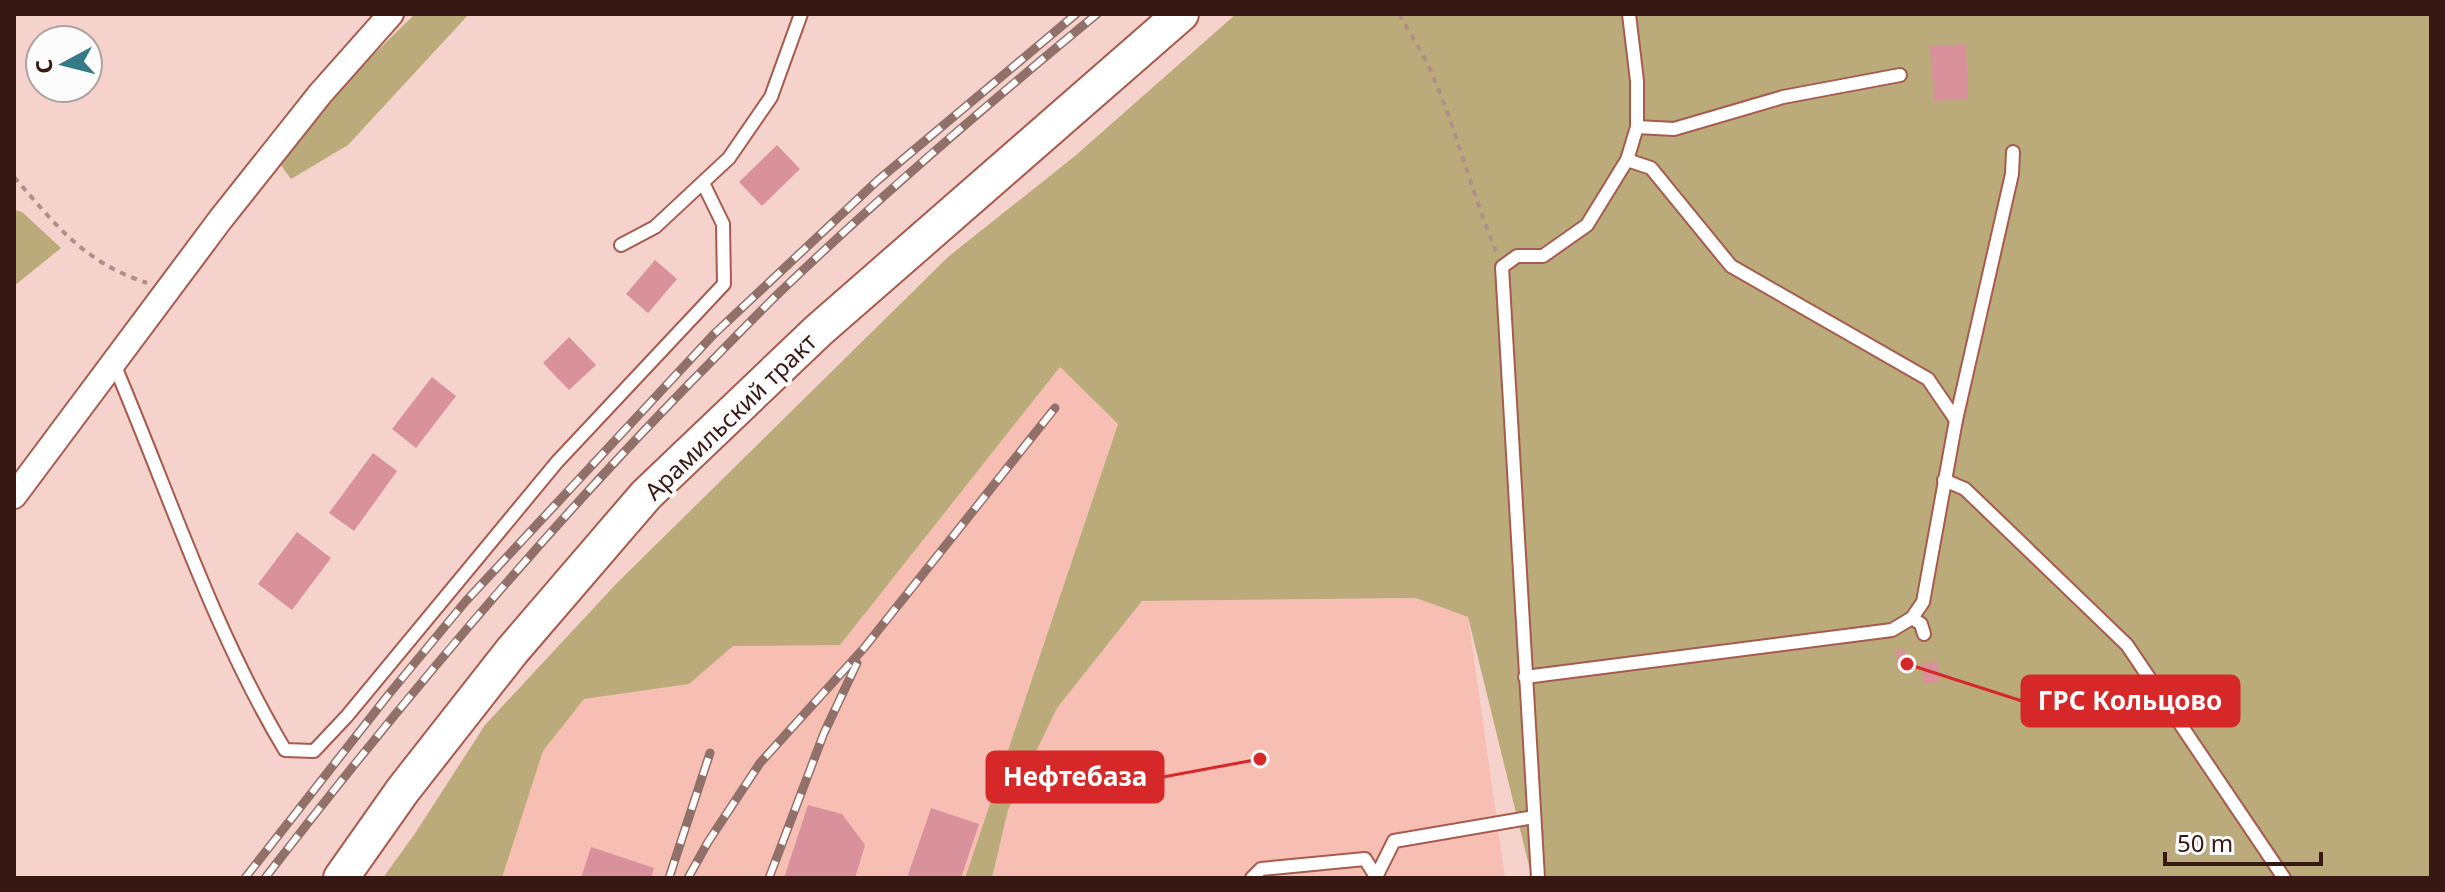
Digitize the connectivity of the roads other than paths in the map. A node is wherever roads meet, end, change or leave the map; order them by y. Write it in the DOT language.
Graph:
graph roads {
  1 [pos="391,14"];
  2 [pos="801,14"];
  3 [pos="1181,14"];
  4 [pos="1629,14"];
  5 [pos="1900,75"];
  6 [pos="1637,127"];
  7 [pos="2013,152"];
  8 [pos="1627,160"];
  9 [pos="703,183"];
  10 [pos="621,245"];
  11 [pos="114,364"];
  12 [pos="1956,420"];
  13 [pos="1944,480"];
  14 [pos="14,496"];
  15 [pos="1912,618"];
  16 [pos="1924,634"];
  17 [pos="1525,677"];
  18 [pos="1534,817"];
  19 [pos="341,878"];
  20 [pos="1252,878"];
  21 [pos="1376,878"];
  22 [pos="1538,878"];
  23 [pos="2284,878"];
  1 -- 11 [label="street"];
  2 -- 9 [label="lane"];
  3 -- 19 [label="main road, Арамильский тракт"];
  4 -- 6 [label="lane"];
  5 -- 6 [label="lane"];
  6 -- 8 [label="lane"];
  7 -- 12 [label="lane"];
  8 -- 12 [label="lane"];
  8 -- 17 [label="lane"];
  9 -- 10 [label="lane"];
  9 -- 11 [label="lane"];
  11 -- 14 [label="street"];
  12 -- 13 [label="lane"];
  13 -- 15 [label="lane"];
  13 -- 23 [label="lane"];
  15 -- 16 [label="lane"];
  15 -- 17 [label="lane"];
  17 -- 18 [label="lane"];
  18 -- 21 [label="lane"];
  18 -- 22 [label="lane"];
  20 -- 21 [label="lane"];
}
